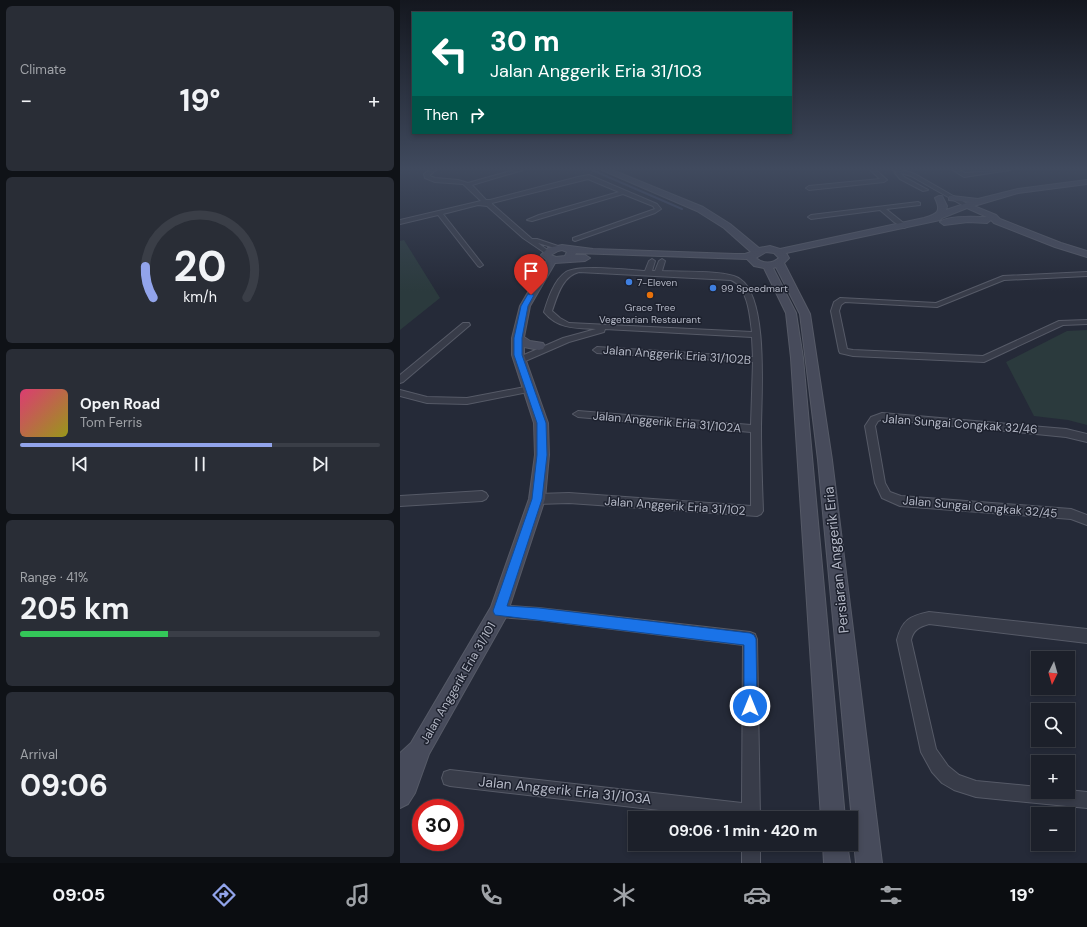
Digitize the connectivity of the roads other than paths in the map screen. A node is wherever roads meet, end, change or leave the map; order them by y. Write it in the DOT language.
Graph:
graph roads {
  1 [pos="447,210"];
  2 [pos="495,210"];
  3 [pos="561,210"];
  4 [pos="655,210"];
  5 [pos="702,210"];
  6 [pos="715,210"];
  7 [pos="863,210"];
  8 [pos="884,210"];
  9 [pos="942,210"];
  10 [pos="963,210"];
  11 [pos="965,210"];
  12 [pos="970,210"];
  13 [pos="990,210"];
  14 [pos="439,212"];
  15 [pos="811,217"];
  16 [pos="936,218"];
  17 [pos="992,219"];
  18 [pos="530,220"];
  19 [pos="400,222"];
  20 [pos="736,222"];
  21 [pos="944,222"];
  22 [pos="904,226"];
  23 [pos="525,237"];
  24 [pos="575,239"];
  25 [pos="759,240"];
  26 [pos="754,253"];
  27 [pos="1087,254"];
  28 [pos="560,255"];
  29 [pos="773,259"];
  30 [pos="657,261"];
  31 [pos="480,265"];
  32 [pos="648,273"];
  33 [pos="658,274"];
  34 [pos="1087,274"];
  35 [pos="1087,322"];
  36 [pos="466,325"];
  37 [pos="568,325"];
  38 [pos="607,328"];
  39 [pos="756,335"];
  40 [pos="518,338"];
  41 [pos="540,346"];
  42 [pos="597,350"];
  43 [pos="519,358"];
  44 [pos="758,360"];
  45 [pos="400,380"];
  46 [pos="530,389"];
  47 [pos="400,393"];
  48 [pos="578,414"];
  49 [pos="756,429"];
  50 [pos="1087,438"];
  51 [pos="880,483"];
  52 [pos="482,496"];
  53 [pos="537,499"];
  54 [pos="400,501"];
  55 [pos="1087,520"];
  56 [pos="499,611"];
  57 [pos="1087,636"];
  58 [pos="420,749"];
  59 [pos="400,768"];
  60 [pos="450,778"];
  61 [pos="400,796"];
  62 [pos="1087,800"];
  63 [pos="718,811"];
  64 [pos="751,811"];
  65 [pos="832,811"];
  66 [pos="751,851"];
  67 [pos="836,851"];
  68 [pos="751,863"];
  69 [pos="837,863"];
  70 [pos="869,863"];
  1 -- 14 [label="street"];
  2 -- 23 [label="street"];
  3 -- 18 [label="street"];
  4 -- 24 [label="street"];
  5 -- 26 [label="main road"];
  6 -- 20 [label="main road"];
  7 -- 15 [label="street"];
  8 -- 22 [label="street"];
  9 -- 16 [label="main road"];
  10 -- 16 [label="main road"];
  11 -- 21 [label="main road"];
  12 -- 17 [label="main road"];
  13 -- 17 [label="main road"];
  14 -- 19 [label="street"];
  14 -- 31 [label="street"];
  16 -- 22 [label="main road"];
  17 -- 21 [label="main road"];
  17 -- 27 [label="main road"];
  21 -- 29 [label="main road"];
  22 -- 29 [label="main road"];
  23 -- 28 [label="street"];
  23 -- 28 [label="street"];
  25 -- 29 [label="main road, Persiaran Anggerik Eria"];
  26 -- 28 [label="main road"];
  26 -- 29 [label="main road"];
  26 -- 29 [label="main road"];
  28 -- 30 [label="main road"];
  28 -- 40 [label="main road, Jalan Anggerik Eria 31/101"];
  29 -- 30 [label="main road"];
  29 -- 65 [label="main road, Persiaran Anggerik Eria"];
  29 -- 70 [label="main road, Persiaran Anggerik Eria"];
  30 -- 32 [label="street"];
  30 -- 33 [label="street"];
  32 -- 33 [label="street, Jalan Anggerik Eria 31/102"];
  32 -- 37 [label="street, Jalan Anggerik Eria 31/102"];
  33 -- 39 [label="street, Jalan Anggerik Eria 31/102"];
  34 -- 35 [label="street"];
  36 -- 45 [label="street"];
  37 -- 38 [label="street"];
  37 -- 41 [label="street"];
  38 -- 39 [label="street"];
  38 -- 43 [label="street"];
  39 -- 44 [label="street, Jalan Anggerik Eria 31/102"];
  40 -- 41 [label="main road"];
  40 -- 43 [label="main road, Jalan Anggerik Eria 31/101"];
  41 -- 43 [label="street"];
  42 -- 44 [label="street, Jalan Anggerik Eria 31/102B"];
  43 -- 46 [label="main road, Jalan Anggerik Eria 31/101"];
  44 -- 49 [label="street, Jalan Anggerik Eria 31/102"];
  46 -- 47 [label="street"];
  46 -- 53 [label="main road, Jalan Anggerik Eria 31/101"];
  48 -- 49 [label="street, Jalan Anggerik Eria 31/102A"];
  49 -- 53 [label="street, Jalan Anggerik Eria 31/102"];
  50 -- 51 [label="street, Jalan Sungai Congkak 32/46"];
  51 -- 55 [label="street, Jalan Sungai Congkak 32/45"];
  52 -- 54 [label="street"];
  53 -- 56 [label="main road, Jalan Anggerik Eria 31/101"];
  56 -- 58 [label="main road, Jalan Anggerik Eria 31/101"];
  56 -- 64 [label="street"];
  57 -- 62 [label="street"];
  58 -- 59 [label="main road, Jalan Anggerik Eria 31/101"];
  58 -- 61 [label="main road, Jalan Anggerik Eria 31/101"];
  60 -- 63 [label="street, Jalan Anggerik Eria 31/103A"];
  66 -- 68 [label="street"];
  67 -- 69 [label="main road"];
}
